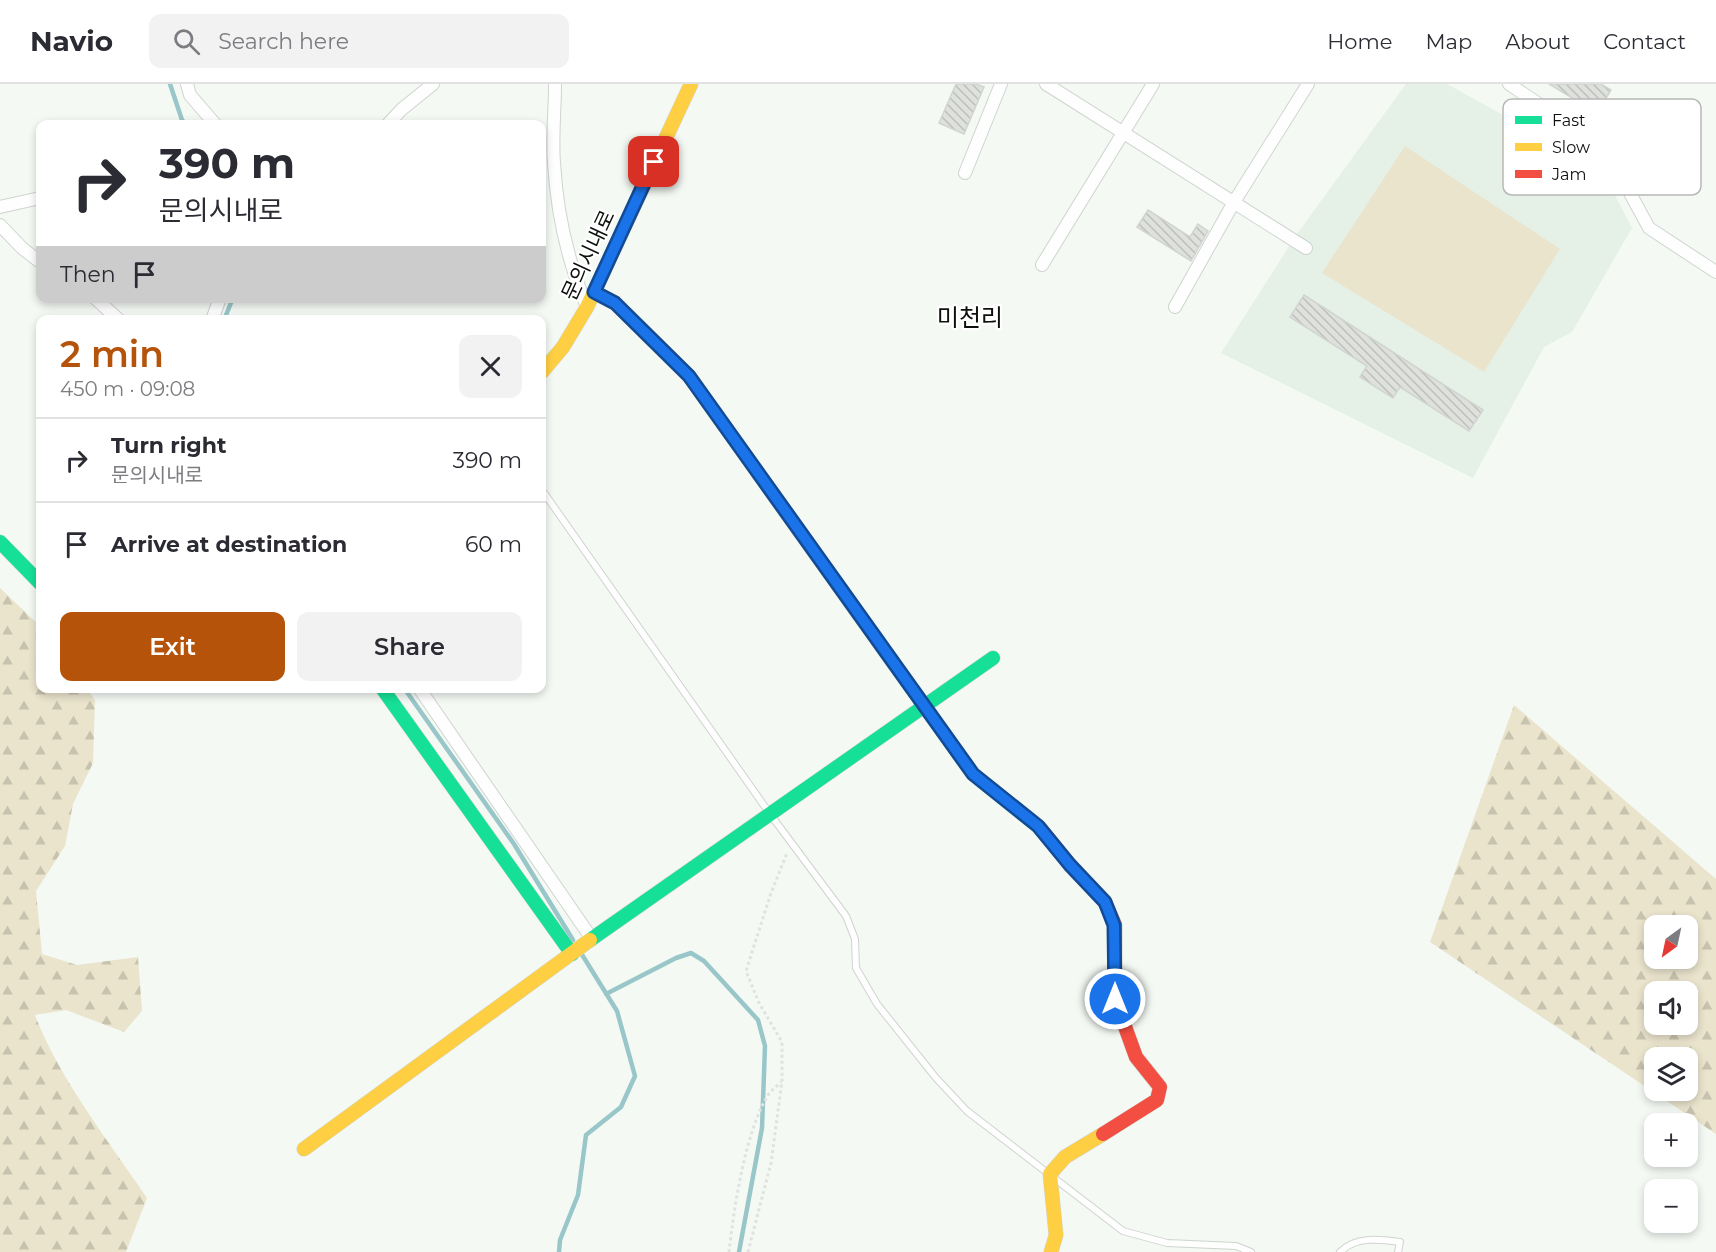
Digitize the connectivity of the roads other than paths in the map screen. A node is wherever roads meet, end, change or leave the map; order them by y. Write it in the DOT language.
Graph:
graph roads {
  1 [pos="187,84"];
  2 [pos="433,84"];
  3 [pos="555,84"];
  4 [pos="691,84"];
  5 [pos="1001,84"];
  6 [pos="1046,84"];
  7 [pos="1153,84"];
  8 [pos="1308,84"];
  9 [pos="1509,84"];
  10 [pos="1531,99"];
  11 [pos="212,120"];
  12 [pos="392,120"];
  13 [pos="1123,131"];
  14 [pos="965,173"];
  15 [pos="1631,195"];
  16 [pos="36,199"];
  17 [pos="1234,202"];
  18 [pos="0,207"];
  19 [pos="0,225"];
  20 [pos="1306,248"];
  21 [pos="36,259"];
  22 [pos="1042,265"];
  23 [pos="1716,272"];
  24 [pos="594,292"];
  25 [pos="100,303"];
  26 [pos="587,307"];
  27 [pos="1175,307"];
  28 [pos="114,315"];
  29 [pos="546,367"];
  30 [pos="546,496"];
  31 [pos="0,542"];
  32 [pos="36,579"];
  33 [pos="993,658"];
  34 [pos="386,693"];
  35 [pos="422,693"];
  36 [pos="925,706"];
  37 [pos="770,814"];
  38 [pos="590,941"];
  39 [pos="574,953"];
  40 [pos="304,1149"];
  41 [pos="1050,1174"];
  42 [pos="1051,1252"];
  43 [pos="1251,1252"];
  44 [pos="1340,1252"];
  45 [pos="1398,1252"];
  1 -- 11 [label="street"];
  2 -- 12 [label="street"];
  3 -- 26 [label="street"];
  4 -- 24 [label="street, 문의시내로"];
  5 -- 14 [label="street"];
  6 -- 13 [label="street"];
  7 -- 13 [label="street"];
  8 -- 17 [label="street"];
  9 -- 10 [label="street"];
  13 -- 17 [label="street"];
  13 -- 22 [label="street"];
  15 -- 23 [label="street"];
  16 -- 18 [label="street"];
  17 -- 20 [label="street"];
  17 -- 27 [label="street"];
  19 -- 21 [label="street"];
  24 -- 26 [label="street, 문의시내로"];
  24 -- 36 [label="street"];
  25 -- 28 [label="street"];
  26 -- 29 [label="street, 문의시내로"];
  30 -- 37 [label="lane"];
  31 -- 32 [label="street"];
  33 -- 36 [label="street"];
  34 -- 39 [label="street"];
  35 -- 38 [label="street"];
  36 -- 37 [label="street"];
  36 -- 41 [label="street"];
  37 -- 38 [label="street"];
  37 -- 41 [label="lane"];
  38 -- 39 [label="street"];
  39 -- 40 [label="street"];
  41 -- 42 [label="street"];
  41 -- 43 [label="lane"];
  44 -- 45 [label="lane"];
}
